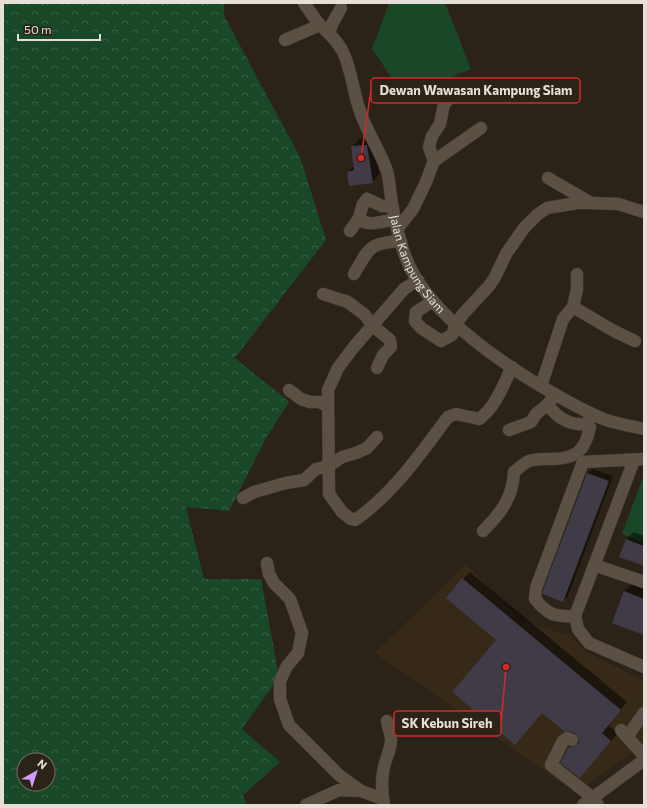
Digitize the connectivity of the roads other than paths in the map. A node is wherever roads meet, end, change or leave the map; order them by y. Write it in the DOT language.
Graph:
graph roads {
  1 [pos="304,3"];
  2 [pos="341,8"];
  3 [pos="325,29"];
  4 [pos="285,40"];
  5 [pos="460,88"];
  6 [pos="482,128"];
  7 [pos="434,161"];
  8 [pos="548,178"];
  9 [pos="590,203"];
  10 [pos="392,206"];
  11 [pos="644,212"];
  12 [pos="359,218"];
  13 [pos="397,224"];
  14 [pos="350,231"];
  15 [pos="401,241"];
  16 [pos="354,274"];
  17 [pos="577,274"];
  18 [pos="418,280"];
  19 [pos="324,294"];
  20 [pos="433,301"];
  21 [pos="573,307"];
  22 [pos="456,324"];
  23 [pos="373,326"];
  24 [pos="635,341"];
  25 [pos="512,367"];
  26 [pos="377,368"];
  27 [pos="541,386"];
  28 [pos="289,390"];
  29 [pos="551,399"];
  30 [pos="328,407"];
  31 [pos="589,419"];
  32 [pos="644,428"];
  33 [pos="509,430"];
  34 [pos="377,437"];
  35 [pos="639,460"];
  36 [pos="329,466"];
  37 [pos="243,498"];
  38 [pos="483,531"];
  39 [pos="267,563"];
  40 [pos="594,565"];
  41 [pos="644,582"];
  42 [pos="575,616"];
  43 [pos="644,667"];
  44 [pos="644,713"];
  45 [pos="387,721"];
  46 [pos="572,740"];
  47 [pos="644,756"];
  48 [pos="644,760"];
  49 [pos="361,791"];
  50 [pos="595,801"];
  51 [pos="384,802"];
  52 [pos="306,805"];
  53 [pos="582,805"];
  1 -- 3 [label="street, Jalan Kampung Siam"];
  2 -- 3 [label="street"];
  3 -- 4 [label="street"];
  3 -- 10 [label="street, Jalan Kampung Siam"];
  5 -- 7 [label="street"];
  6 -- 7 [label="street"];
  7 -- 13 [label="street"];
  8 -- 9 [label="street"];
  9 -- 11 [label="street"];
  9 -- 22 [label="street"];
  10 -- 12 [label="street"];
  10 -- 13 [label="street, Jalan Kampung Siam"];
  12 -- 13 [label="street"];
  12 -- 14 [label="street"];
  13 -- 15 [label="street, Jalan Kampung Siam"];
  15 -- 16 [label="street"];
  15 -- 18 [label="street, Jalan Kampung Siam"];
  17 -- 21 [label="street"];
  18 -- 20 [label="street, Jalan Kampung Siam"];
  18 -- 23 [label="street"];
  19 -- 23 [label="street"];
  20 -- 22 [label="street, Jalan Kampung Siam"];
  20 -- 22 [label="street"];
  21 -- 24 [label="street"];
  21 -- 27 [label="street"];
  22 -- 25 [label="street, Jalan Kampung Siam"];
  23 -- 26 [label="street"];
  23 -- 30 [label="street"];
  25 -- 27 [label="street, Jalan Kampung Siam"];
  25 -- 36 [label="street"];
  27 -- 29 [label="street, Jalan Kampung Siam"];
  28 -- 30 [label="street"];
  29 -- 31 [label="street, Jalan Kampung Siam"];
  29 -- 31 [label="street"];
  29 -- 33 [label="street"];
  30 -- 36 [label="street"];
  31 -- 32 [label="street, Jalan Kampung Siam"];
  31 -- 38 [label="street"];
  34 -- 36 [label="street"];
  35 -- 40 [label="street"];
  35 -- 42 [label="street"];
  36 -- 37 [label="street"];
  39 -- 49 [label="street"];
  40 -- 41 [label="street"];
  40 -- 42 [label="street"];
  42 -- 43 [label="street"];
  44 -- 47 [label="street"];
  45 -- 51 [label="street"];
  46 -- 50 [label="street"];
  48 -- 50 [label="street"];
  49 -- 51 [label="street"];
  49 -- 52 [label="street"];
  50 -- 53 [label="street"];
}
